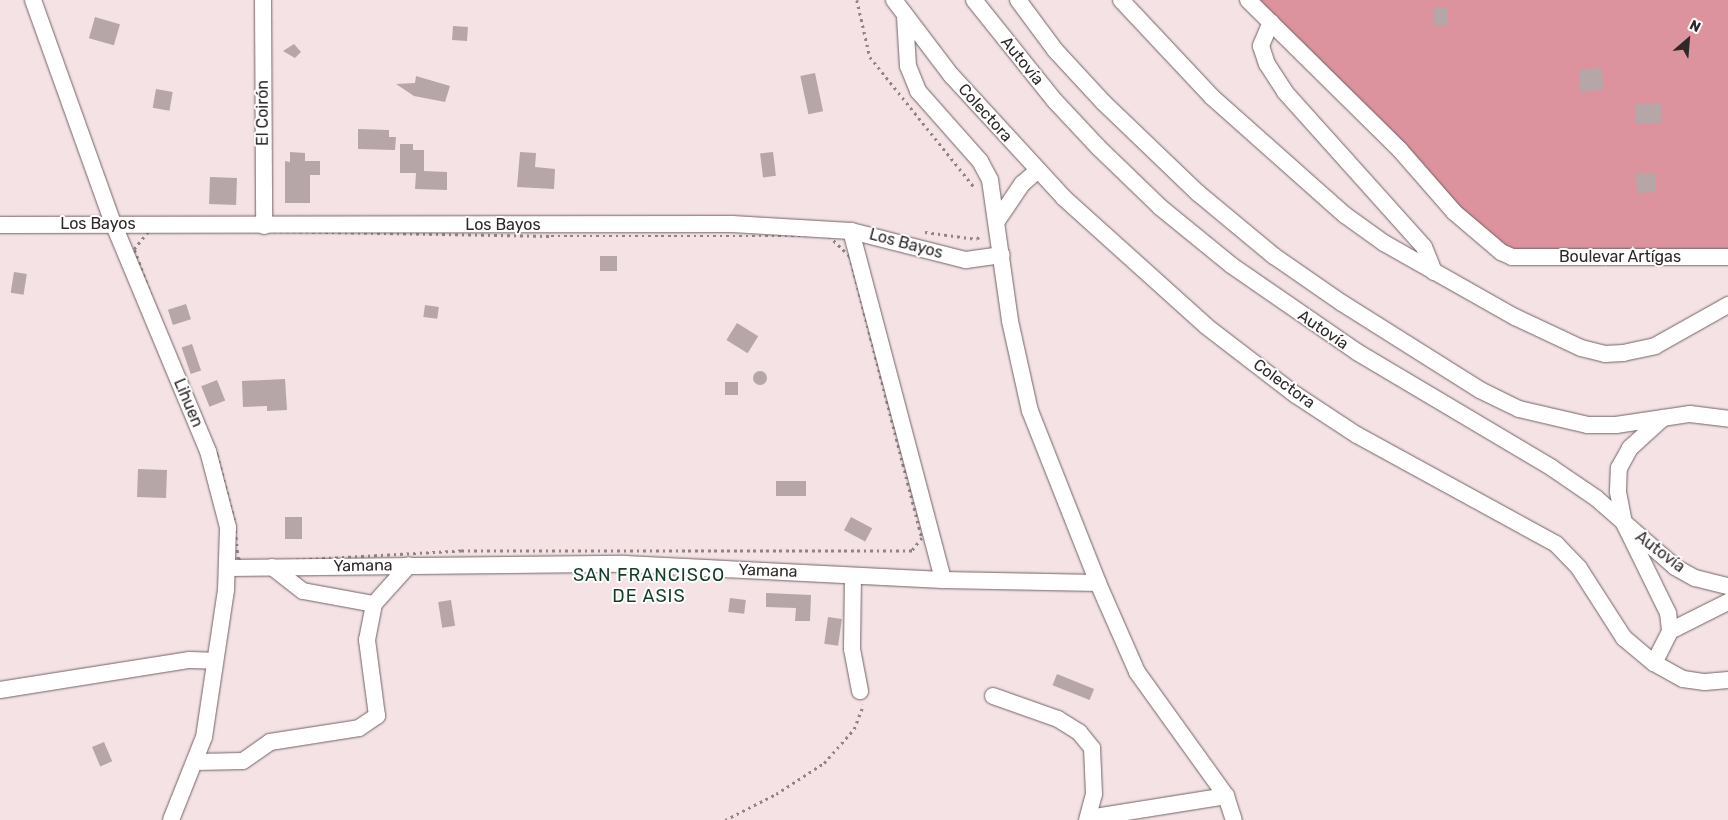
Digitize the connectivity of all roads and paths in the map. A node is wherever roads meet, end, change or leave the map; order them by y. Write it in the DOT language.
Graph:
graph roads {
  1 [pos="33,0"];
  2 [pos="263,0"];
  3 [pos="857,0"];
  4 [pos="894,0"];
  5 [pos="974,0"];
  6 [pos="1018,0"];
  7 [pos="1121,0"];
  8 [pos="1248,0"];
  9 [pos="905,17"];
  10 [pos="1271,22"];
  11 [pos="1038,170"];
  12 [pos="976,189"];
  13 [pos="113,223"];
  14 [pos="0,225"];
  15 [pos="264,226"];
  16 [pos="990,226"];
  17 [pos="150,228"];
  18 [pos="851,230"];
  19 [pos="921,231"];
  20 [pos="1002,255"];
  21 [pos="1728,257"];
  22 [pos="1434,272"];
  23 [pos="1728,305"];
  24 [pos="1665,417"];
  25 [pos="1728,419"];
  26 [pos="1624,523"];
  27 [pos="409,565"];
  28 [pos="272,567"];
  29 [pos="228,568"];
  30 [pos="853,576"];
  31 [pos="943,580"];
  32 [pos="1098,583"];
  33 [pos="1728,586"];
  34 [pos="1728,602"];
  35 [pos="374,604"];
  36 [pos="1670,631"];
  37 [pos="213,661"];
  38 [pos="1654,663"];
  39 [pos="1728,680"];
  40 [pos="0,690"];
  41 [pos="860,691"];
  42 [pos="993,696"];
  43 [pos="196,762"];
  44 [pos="1226,796"];
  45 [pos="1088,819"];
  46 [pos="171,820"];
  47 [pos="724,820"];
  48 [pos="1234,820"];
  1 -- 13 [label="street, Lihuen"];
  2 -- 15 [label="street, El Coirón"];
  3 -- 12 [label="path"];
  4 -- 9 [label="street, Colectora"];
  5 -- 26 [label="street, Autovía"];
  6 -- 24 [label="street, Autovía"];
  7 -- 22 [label="street"];
  8 -- 10 [label="street"];
  9 -- 11 [label="street, Colectora"];
  9 -- 16 [label="street"];
  10 -- 21 [label="street, Boulevar Artígas"];
  10 -- 22 [label="street"];
  11 -- 16 [label="street"];
  11 -- 38 [label="street, Colectora"];
  13 -- 14 [label="street, Los Bayos"];
  13 -- 15 [label="street, Los Bayos"];
  13 -- 29 [label="street, Lihuen"];
  15 -- 18 [label="street, Los Bayos"];
  16 -- 19 [label="path"];
  16 -- 20 [label="street"];
  17 -- 17 [label="path"];
  18 -- 20 [label="street, Los Bayos"];
  18 -- 31 [label="street"];
  20 -- 32 [label="street"];
  22 -- 23 [label="street"];
  24 -- 25 [label="street, Autovía"];
  24 -- 26 [label="street"];
  26 -- 33 [label="street, Autovía"];
  26 -- 36 [label="street"];
  27 -- 28 [label="street, Yamana"];
  27 -- 30 [label="street, Yamana"];
  27 -- 35 [label="street"];
  28 -- 29 [label="street, Yamana"];
  28 -- 35 [label="street"];
  29 -- 37 [label="street, Lihuen"];
  30 -- 31 [label="street, Yamana"];
  30 -- 41 [label="street"];
  31 -- 32 [label="street, Yamana"];
  32 -- 44 [label="street"];
  34 -- 36 [label="street"];
  35 -- 43 [label="street"];
  36 -- 38 [label="street"];
  37 -- 40 [label="street"];
  37 -- 43 [label="street, Lihuen"];
  38 -- 39 [label="street, Colectora"];
  41 -- 47 [label="path"];
  42 -- 45 [label="street"];
  43 -- 46 [label="street, Lihuen"];
  44 -- 45 [label="street"];
  44 -- 48 [label="street"];
}
